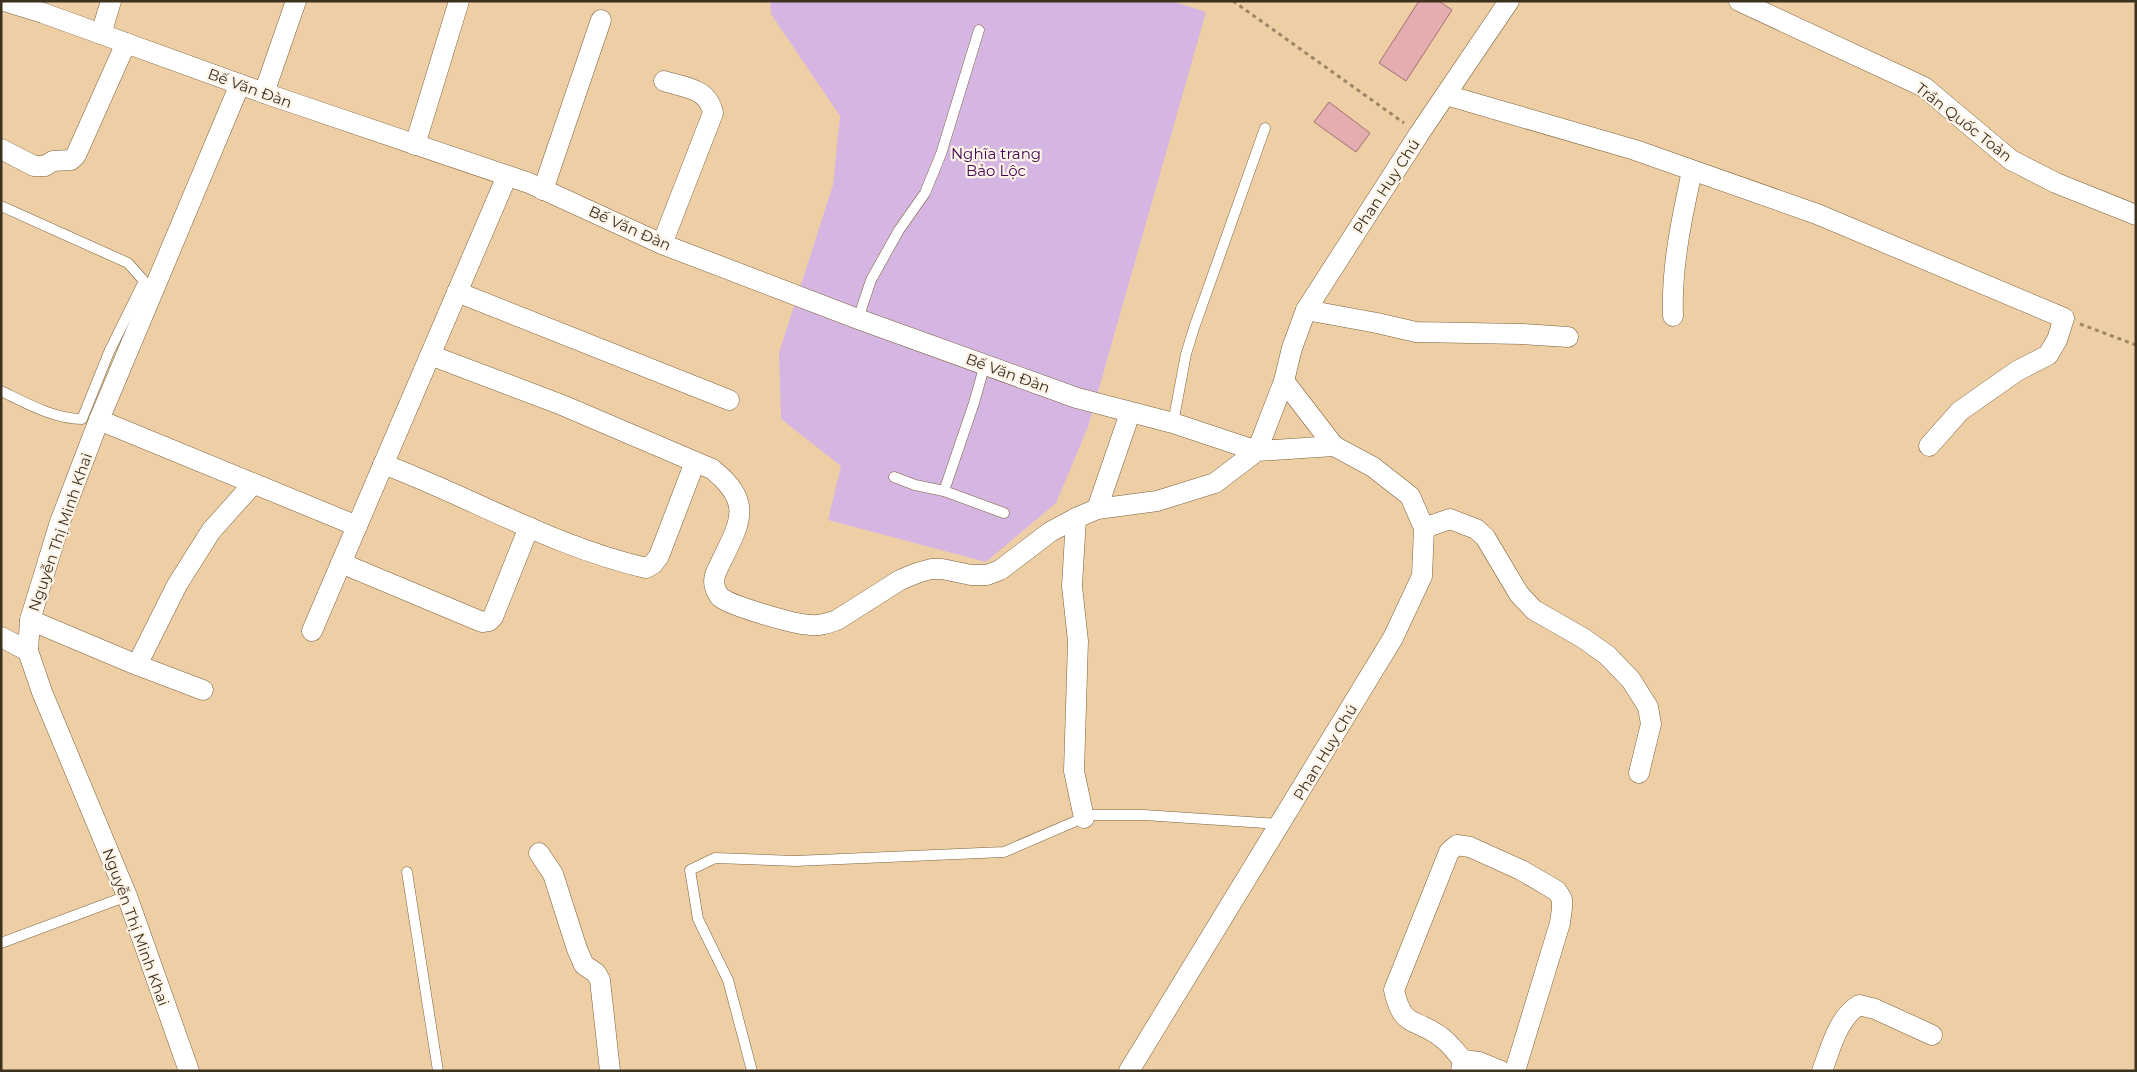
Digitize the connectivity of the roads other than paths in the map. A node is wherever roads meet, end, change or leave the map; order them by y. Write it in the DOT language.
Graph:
graph roads {
  1 [pos="4,1"];
  2 [pos="111,1"];
  3 [pos="296,1"];
  4 [pos="459,1"];
  5 [pos="1509,1"];
  6 [pos="1739,1"];
  7 [pos="601,20"];
  8 [pos="979,30"];
  9 [pos="101,34"];
  10 [pos="126,43"];
  11 [pos="664,81"];
  12 [pos="240,84"];
  13 [pos="264,93"];
  14 [pos="1446,95"];
  15 [pos="1265,128"];
  16 [pos="415,145"];
  17 [pos="1,148"];
  18 [pos="1692,170"];
  19 [pos="507,176"];
  20 [pos="543,190"];
  21 [pos="1,206"];
  22 [pos="2136,215"];
  23 [pos="662,244"];
  24 [pos="457,292"];
  25 [pos="1306,310"];
  26 [pos="1673,316"];
  27 [pos="858,319"];
  28 [pos="1568,337"];
  29 [pos="430,355"];
  30 [pos="985,364"];
  31 [pos="1284,381"];
  32 [pos="1,391"];
  33 [pos="729,400"];
  34 [pos="1130,413"];
  35 [pos="99,420"];
  36 [pos="1173,423"];
  37 [pos="1334,446"];
  38 [pos="1929,446"];
  39 [pos="1256,451"];
  40 [pos="695,462"];
  41 [pos="383,464"];
  42 [pos="894,477"];
  43 [pos="253,484"];
  44 [pos="944,491"];
  45 [pos="1097,510"];
  46 [pos="1004,513"];
  47 [pos="1076,518"];
  48 [pos="357,526"];
  49 [pos="529,527"];
  50 [pos="1424,528"];
  51 [pos="341,563"];
  52 [pos="30,620"];
  53 [pos="312,631"];
  54 [pos="1,637"];
  55 [pos="28,651"];
  56 [pos="137,665"];
  57 [pos="203,690"];
  58 [pos="1639,773"];
  59 [pos="1084,818"];
  60 [pos="1281,824"];
  61 [pos="539,853"];
  62 [pos="407,872"];
  63 [pos="127,896"];
  64 [pos="1,943"];
  65 [pos="1932,1035"];
  66 [pos="1462,1066"];
  67 [pos="189,1071"];
  68 [pos="438,1071"];
  69 [pos="610,1071"];
  70 [pos="752,1071"];
  71 [pos="1129,1071"];
  72 [pos="1501,1071"];
  73 [pos="1515,1071"];
  74 [pos="1822,1071"];
  1 -- 9 [label="street, Bế Văn Đàn"];
  2 -- 9 [label="street"];
  3 -- 13 [label="street"];
  4 -- 16 [label="street"];
  5 -- 14 [label="street, Phan Huy Chú"];
  6 -- 22 [label="street, Trần Quốc Toản"];
  7 -- 20 [label="street"];
  8 -- 27 [label="lane"];
  9 -- 10 [label="street, Bế Văn Đàn"];
  10 -- 12 [label="street, Bế Văn Đàn"];
  10 -- 17 [label="street"];
  11 -- 23 [label="street"];
  12 -- 13 [label="street, Bế Văn Đàn"];
  12 -- 35 [label="street, Nguyễn Thị Minh Khai"];
  13 -- 16 [label="street, Bế Văn Đàn"];
  14 -- 18 [label="street"];
  14 -- 25 [label="street, Phan Huy Chú"];
  15 -- 36 [label="lane"];
  16 -- 19 [label="street, Bế Văn Đàn"];
  18 -- 26 [label="street"];
  18 -- 38 [label="street"];
  19 -- 20 [label="street, Bế Văn Đàn"];
  19 -- 24 [label="street"];
  20 -- 23 [label="street, Bế Văn Đàn"];
  21 -- 32 [label="lane"];
  23 -- 27 [label="street, Bế Văn Đàn"];
  24 -- 29 [label="street"];
  24 -- 33 [label="street"];
  25 -- 28 [label="street"];
  25 -- 31 [label="street, Phan Huy Chú"];
  27 -- 30 [label="street, Bế Văn Đàn"];
  29 -- 40 [label="street"];
  29 -- 41 [label="street"];
  30 -- 34 [label="street, Bế Văn Đàn"];
  30 -- 44 [label="lane"];
  31 -- 37 [label="street"];
  31 -- 39 [label="street, Phan Huy Chú"];
  34 -- 36 [label="street, Bế Văn Đàn"];
  34 -- 45 [label="street"];
  35 -- 43 [label="street"];
  35 -- 52 [label="street, Nguyễn Thị Minh Khai"];
  36 -- 39 [label="street, Bế Văn Đàn"];
  37 -- 39 [label="street"];
  37 -- 50 [label="street, Phan Huy Chú"];
  39 -- 45 [label="street"];
  40 -- 47 [label="street"];
  40 -- 49 [label="street"];
  41 -- 48 [label="street"];
  41 -- 49 [label="street"];
  42 -- 44 [label="lane"];
  43 -- 48 [label="street"];
  43 -- 56 [label="street"];
  44 -- 46 [label="lane"];
  45 -- 47 [label="street"];
  47 -- 59 [label="street"];
  48 -- 51 [label="street"];
  49 -- 51 [label="street"];
  50 -- 58 [label="street"];
  50 -- 60 [label="street, Phan Huy Chú"];
  51 -- 53 [label="street"];
  52 -- 55 [label="street, Nguyễn Thị Minh Khai"];
  52 -- 56 [label="street"];
  54 -- 55 [label="street"];
  55 -- 63 [label="street, Nguyễn Thị Minh Khai"];
  56 -- 57 [label="street"];
  59 -- 60 [label="lane"];
  59 -- 70 [label="lane"];
  60 -- 71 [label="street, Phan Huy Chú"];
  61 -- 69 [label="street"];
  62 -- 68 [label="lane"];
  63 -- 64 [label="lane"];
  63 -- 67 [label="street, Nguyễn Thị Minh Khai"];
  65 -- 74 [label="street"];
  66 -- 72 [label="street"];
  66 -- 73 [label="street"];
}
